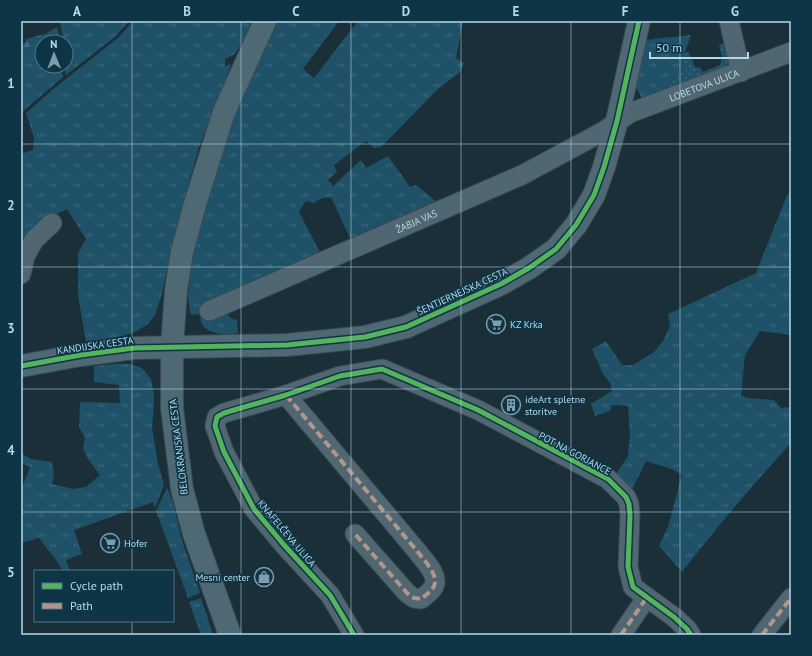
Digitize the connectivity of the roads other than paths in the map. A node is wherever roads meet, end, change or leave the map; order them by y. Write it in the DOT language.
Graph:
graph roads {
  1 [pos="265,21"];
  2 [pos="639,21"];
  3 [pos="729,21"];
  4 [pos="791,52"];
  5 [pos="741,72"];
  6 [pos="617,121"];
  7 [pos="52,223"];
  8 [pos="21,274"];
  9 [pos="210,312"];
  10 [pos="172,347"];
  11 [pos="21,366"];
  12 [pos="382,369"];
  13 [pos="286,395"];
  14 [pos="355,534"];
  15 [pos="647,597"];
  16 [pos="791,598"];
  17 [pos="230,635"];
  18 [pos="354,635"];
  19 [pos="621,635"];
  20 [pos="691,635"];
  21 [pos="762,635"];
  1 -- 10 [label="main road, BELOKRANJSKA CESTA"];
  2 -- 6 [label="main road, ŠENTJERNEJSKA CESTA"];
  3 -- 5 [label="street"];
  4 -- 5 [label="street, LOBETOVA ULICA"];
  5 -- 6 [label="street, LOBETOVA ULICA"];
  6 -- 9 [label="street, ŽABJA VAS"];
  6 -- 10 [label="main road, ŠENTJERNEJSKA CESTA"];
  7 -- 8 [label="street"];
  10 -- 11 [label="main road, KANDIJSKA CESTA"];
  10 -- 17 [label="main road, BELOKRANJSKA CESTA"];
  12 -- 13 [label="street, KNAFELČEVA ULICA"];
  12 -- 15 [label="street, POT NA GORJANCE"];
  13 -- 14 [label="street"];
  13 -- 18 [label="street, KNAFELČEVA ULICA"];
  15 -- 19 [label="street"];
  15 -- 20 [label="street, POT NA GORJANCE"];
  16 -- 21 [label="street"];
}
